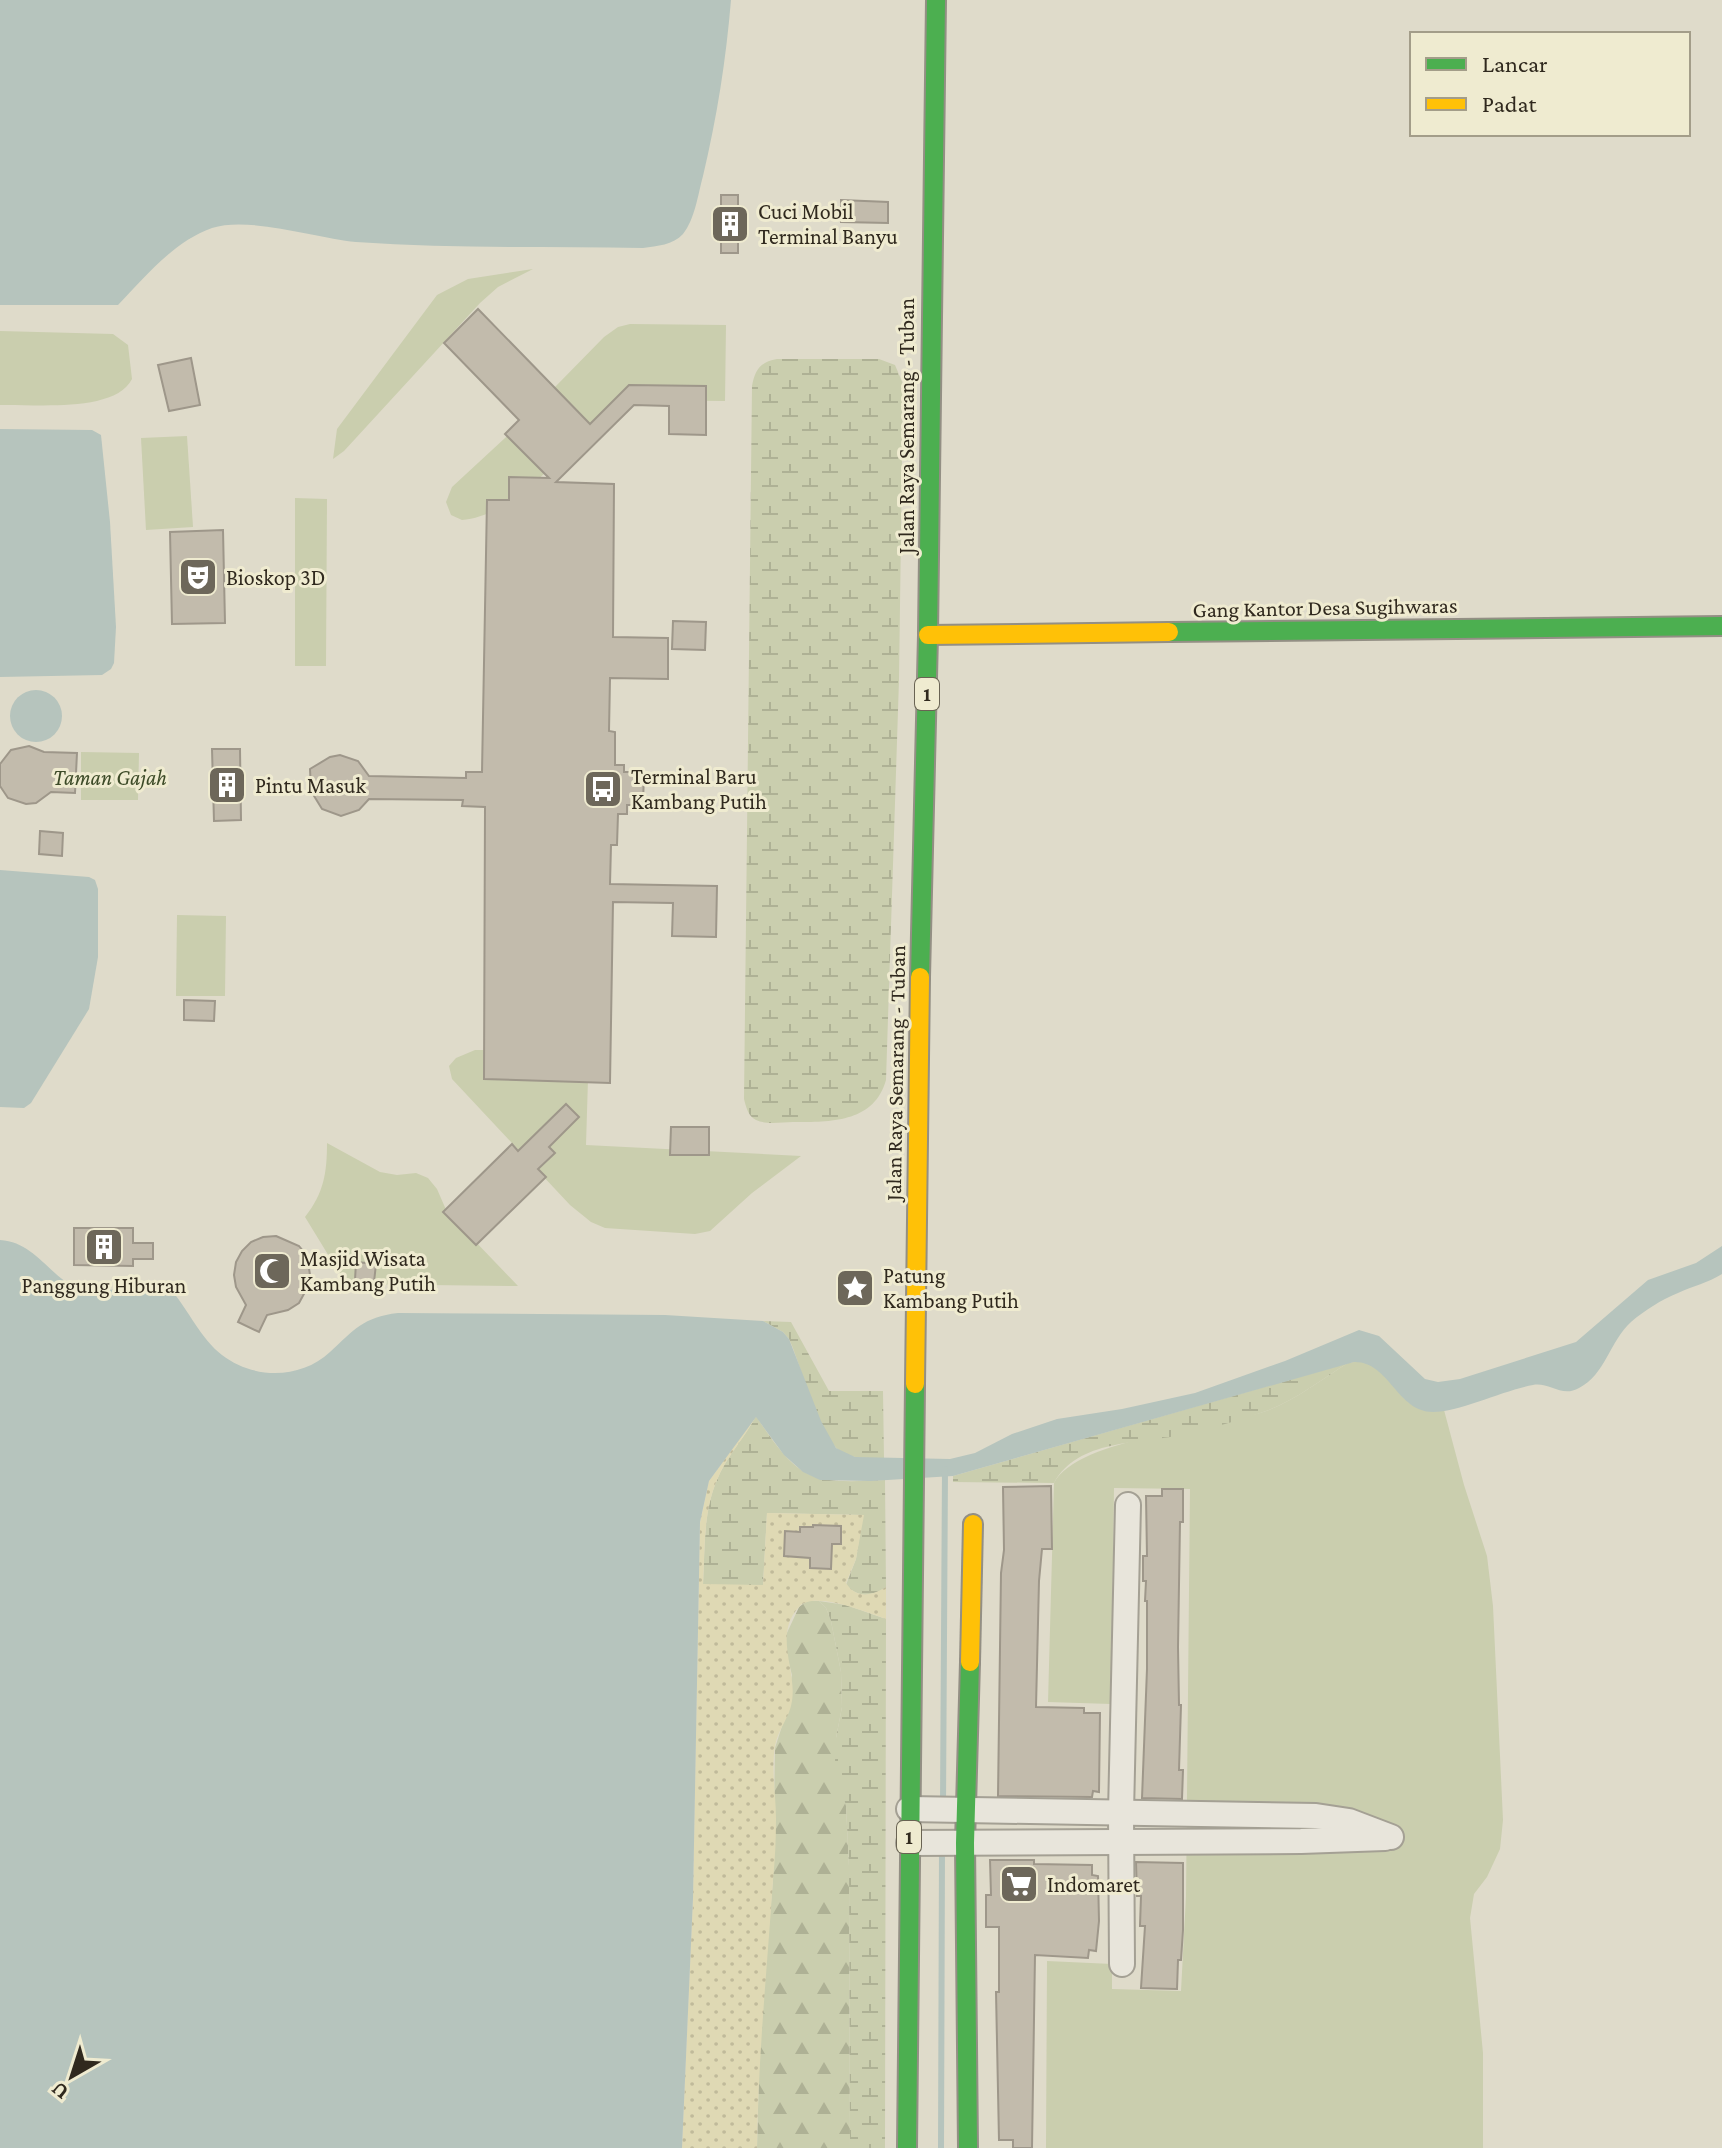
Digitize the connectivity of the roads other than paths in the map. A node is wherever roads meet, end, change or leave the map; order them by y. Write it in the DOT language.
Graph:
graph roads {
  1 [pos="936,0"];
  2 [pos="1722,626"];
  3 [pos="928,635"];
  4 [pos="1128,1505"];
  5 [pos="973,1524"];
  6 [pos="918,1809"];
  7 [pos="959,1810"];
  8 [pos="1121,1813"];
  9 [pos="1245,1816"];
  10 [pos="1244,1841"];
  11 [pos="1121,1842"];
  12 [pos="916,1843"];
  13 [pos="959,1843"];
  14 [pos="1122,1964"];
  15 [pos="907,2148"];
  16 [pos="968,2148"];
  1 -- 3 [label="main road, Jalan Raya Semarang - Tuban / 1"];
  2 -- 3 [label="main road, Gang Kantor Desa Sugihwaras"];
  3 -- 6 [label="main road, Jalan Raya Semarang - Tuban / 1"];
  4 -- 8 [label="street"];
  5 -- 7 [label="main road"];
  6 -- 7 [label="street"];
  6 -- 12 [label="main road, Jalan Raya Semarang - Tuban / 1"];
  7 -- 8 [label="street"];
  7 -- 13 [label="main road"];
  8 -- 9 [label="street"];
  8 -- 11 [label="street"];
  9 -- 10 [label="street"];
  9 -- 10 [label="street"];
  10 -- 11 [label="street"];
  11 -- 13 [label="street"];
  11 -- 14 [label="street"];
  12 -- 13 [label="street"];
  12 -- 15 [label="main road, Jalan Raya Semarang - Tuban / 1"];
  13 -- 16 [label="main road"];
}
